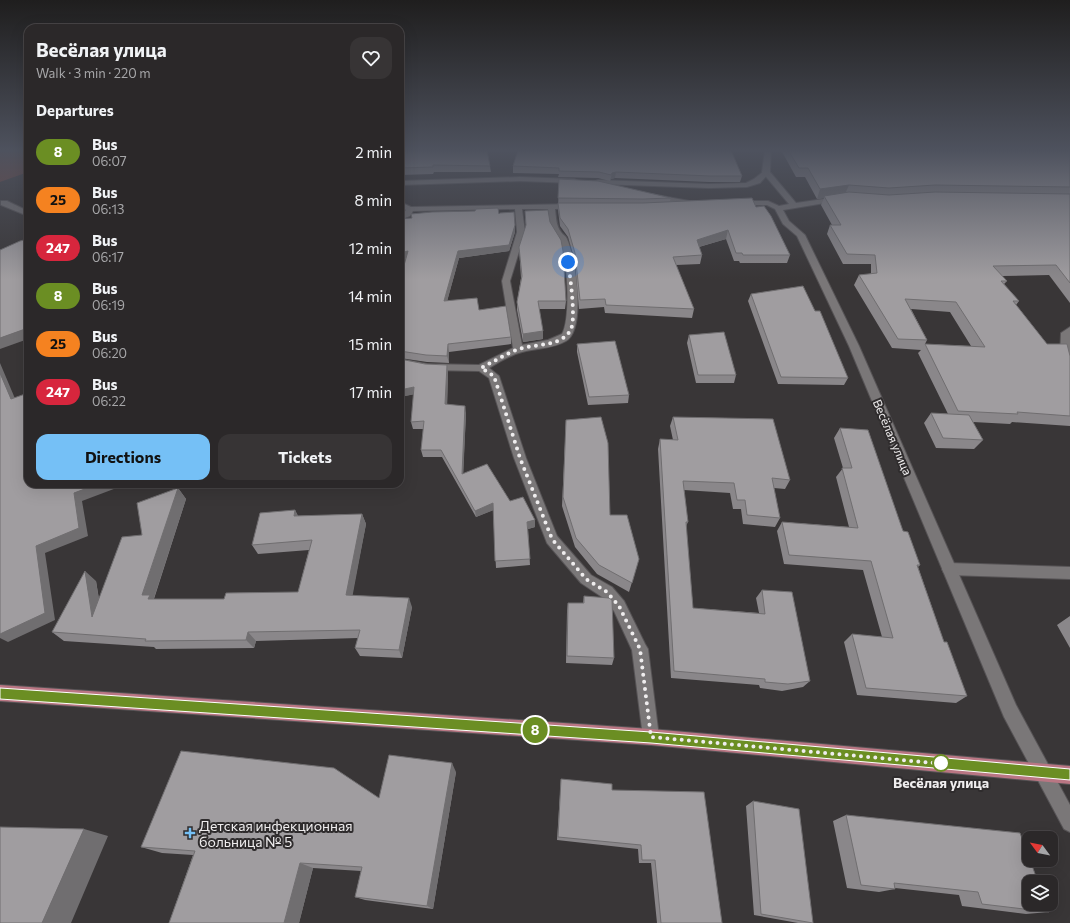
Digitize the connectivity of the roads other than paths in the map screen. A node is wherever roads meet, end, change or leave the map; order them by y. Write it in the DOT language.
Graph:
graph roads {
  1 [pos="784,193"];
  2 [pos="648,194"];
  3 [pos="845,198"];
  4 [pos="4,203"];
  5 [pos="733,203"];
  6 [pos="794,205"];
  7 [pos="404,206"];
  8 [pos="518,206"];
  9 [pos="551,206"];
  10 [pos="581,206"];
  11 [pos="666,206"];
  12 [pos="778,208"];
  13 [pos="410,209"];
  14 [pos="24,212"];
  15 [pos="404,216"];
  16 [pos="1070,330"];
  17 [pos="518,349"];
  18 [pos="404,363"];
  19 [pos="481,368"];
  20 [pos="1070,376"];
  21 [pos="949,569"];
  22 [pos="1070,573"];
  23 [pos="0,693"];
  24 [pos="651,737"];
  25 [pos="1044,772"];
  26 [pos="1070,775"];
  27 [pos="1070,823"];
  1 -- 6 [label="street"];
  2 -- 11 [label="street"];
  3 -- 6 [label="street"];
  4 -- 14 [label="street"];
  5 -- 12 [label="street"];
  6 -- 12 [label="street"];
  7 -- 13 [label="street"];
  8 -- 9 [label="street"];
  8 -- 13 [label="street"];
  8 -- 17 [label="street"];
  9 -- 10 [label="street"];
  9 -- 17 [label="street"];
  12 -- 21 [label="street, Весёлая улица"];
  13 -- 15 [label="street"];
  16 -- 20 [label="street"];
  17 -- 19 [label="street"];
  18 -- 19 [label="street"];
  19 -- 24 [label="street"];
  21 -- 22 [label="street"];
  21 -- 25 [label="street, Весёлая улица"];
  23 -- 24 [label="main road"];
  24 -- 25 [label="main road"];
  25 -- 26 [label="main road"];
  25 -- 27 [label="street, Весёлая улица"];
}
